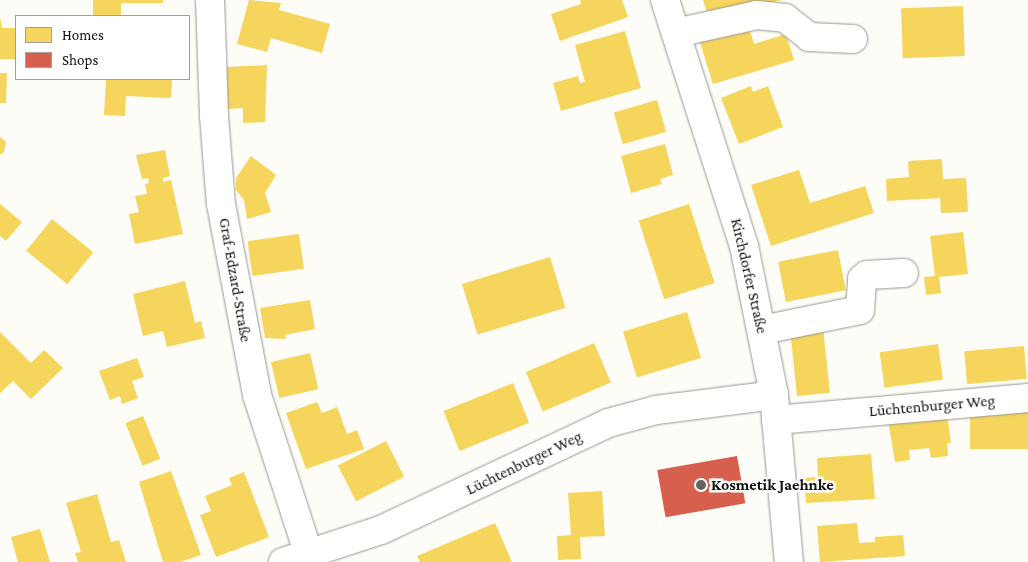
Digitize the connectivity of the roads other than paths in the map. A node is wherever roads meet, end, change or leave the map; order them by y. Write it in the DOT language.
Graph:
graph roads {
  1 [pos="210,0"];
  2 [pos="665,0"];
  3 [pos="676,33"];
  4 [pos="853,39"];
  5 [pos="904,273"];
  6 [pos="762,330"];
  7 [pos="1028,398"];
  8 [pos="775,408"];
  9 [pos="296,557"];
  10 [pos="789,562"];
  1 -- 9 [label="street, Graf-Edzard-Straße"];
  2 -- 3 [label="street, Kirchdorfer Straße"];
  3 -- 4 [label="street"];
  3 -- 6 [label="street, Kirchdorfer Straße"];
  5 -- 6 [label="street"];
  6 -- 8 [label="street, Kirchdorfer Straße"];
  7 -- 8 [label="street, Lüchtenburger Weg"];
  8 -- 9 [label="street, Lüchtenburger Weg"];
  8 -- 10 [label="street, Kirchdorfer Straße"];
}
